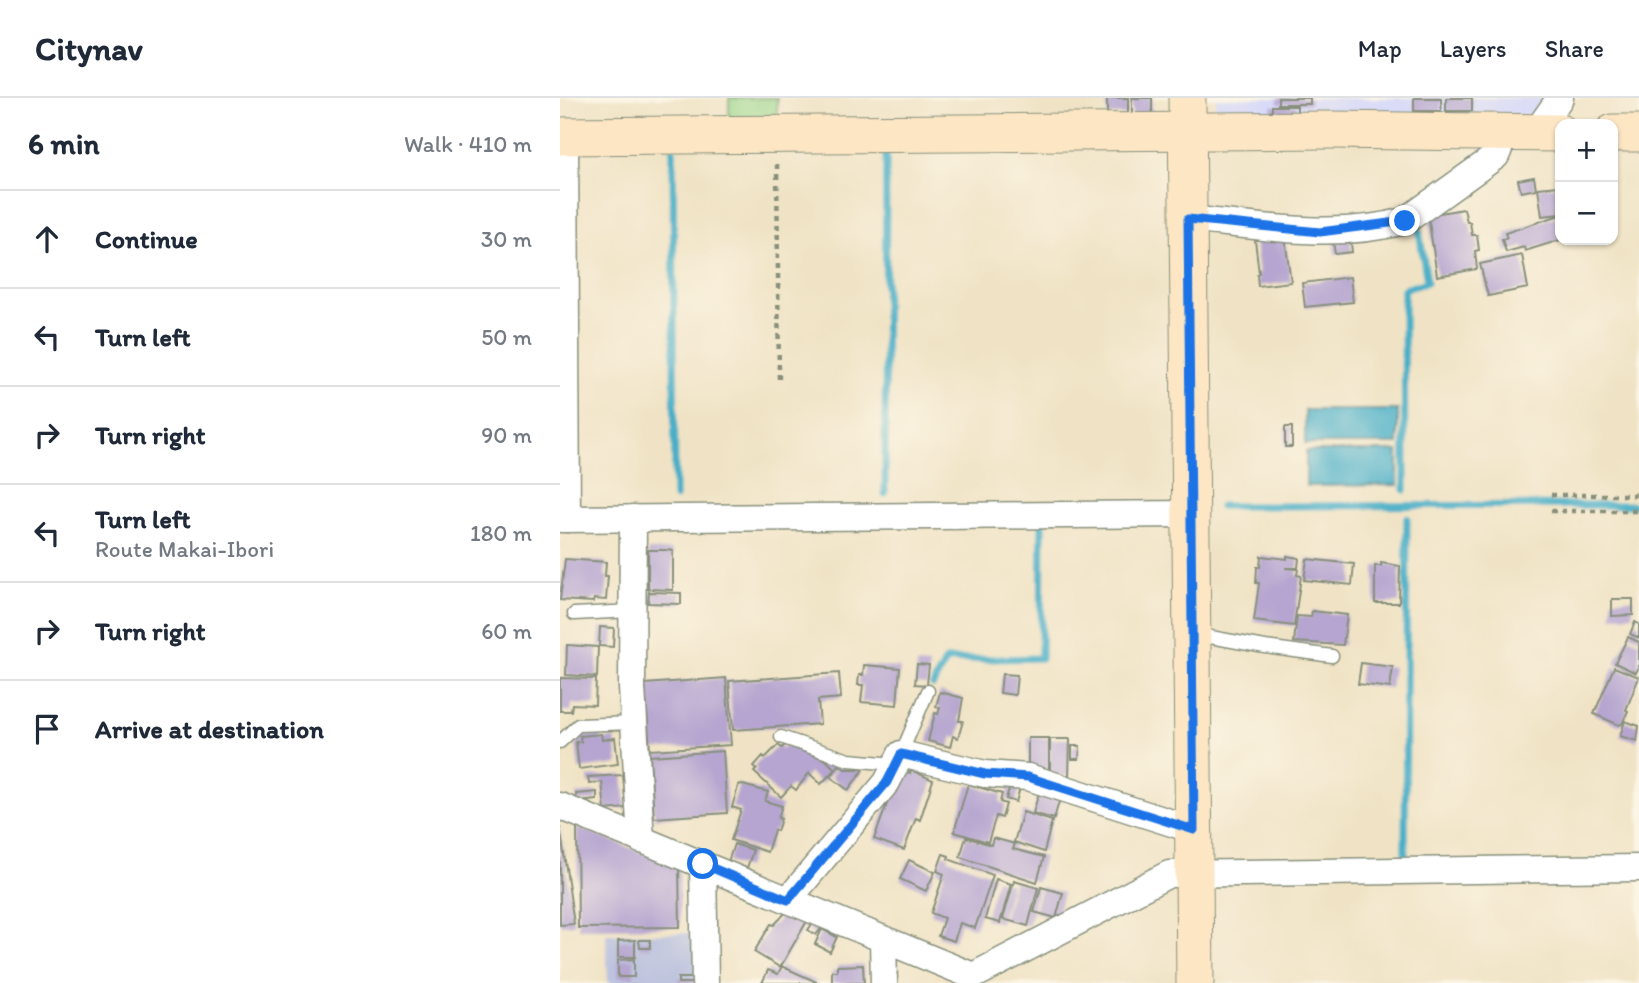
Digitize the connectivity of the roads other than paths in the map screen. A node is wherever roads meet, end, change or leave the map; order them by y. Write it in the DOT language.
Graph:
graph roads {
  1 [pos="1560,98"];
  2 [pos="1187,114"];
  3 [pos="1534,132"];
  4 [pos="1618,133"];
  5 [pos="1639,133"];
  6 [pos="562,136"];
  7 [pos="1188,219"];
  8 [pos="1192,514"];
  9 [pos="633,518"];
  10 [pos="563,519"];
  11 [pos="632,611"];
  12 [pos="574,614"];
  13 [pos="1193,634"];
  14 [pos="1332,656"];
  15 [pos="928,691"];
  16 [pos="634,723"];
  17 [pos="781,737"];
  18 [pos="560,742"];
  19 [pos="898,759"];
  20 [pos="560,806"];
  21 [pos="1194,830"];
  22 [pos="640,840"];
  23 [pos="703,864"];
  24 [pos="1639,868"];
  25 [pos="1195,873"];
  26 [pos="788,900"];
  27 [pos="883,940"];
  28 [pos="705,983"];
  29 [pos="884,983"];
  30 [pos="1195,983"];
  1 -- 3 [label="street"];
  2 -- 3 [label="street"];
  2 -- 6 [label="street"];
  2 -- 7 [label="street"];
  3 -- 7 [label="street"];
  4 -- 5 [label="street"];
  6 -- 10 [label="street"];
  7 -- 8 [label="street"];
  8 -- 9 [label="street"];
  8 -- 13 [label="street"];
  9 -- 10 [label="street"];
  9 -- 11 [label="street"];
  11 -- 12 [label="lane"];
  11 -- 16 [label="street"];
  13 -- 14 [label="lane"];
  13 -- 21 [label="street"];
  15 -- 19 [label="lane"];
  16 -- 18 [label="lane"];
  16 -- 22 [label="street"];
  17 -- 19 [label="lane"];
  19 -- 21 [label="street"];
  19 -- 26 [label="street"];
  20 -- 22 [label="street"];
  21 -- 25 [label="street"];
  22 -- 23 [label="street"];
  23 -- 26 [label="street"];
  23 -- 28 [label="street"];
  24 -- 25 [label="street"];
  25 -- 27 [label="street"];
  25 -- 30 [label="street"];
  26 -- 27 [label="street"];
  27 -- 29 [label="street"];
}
